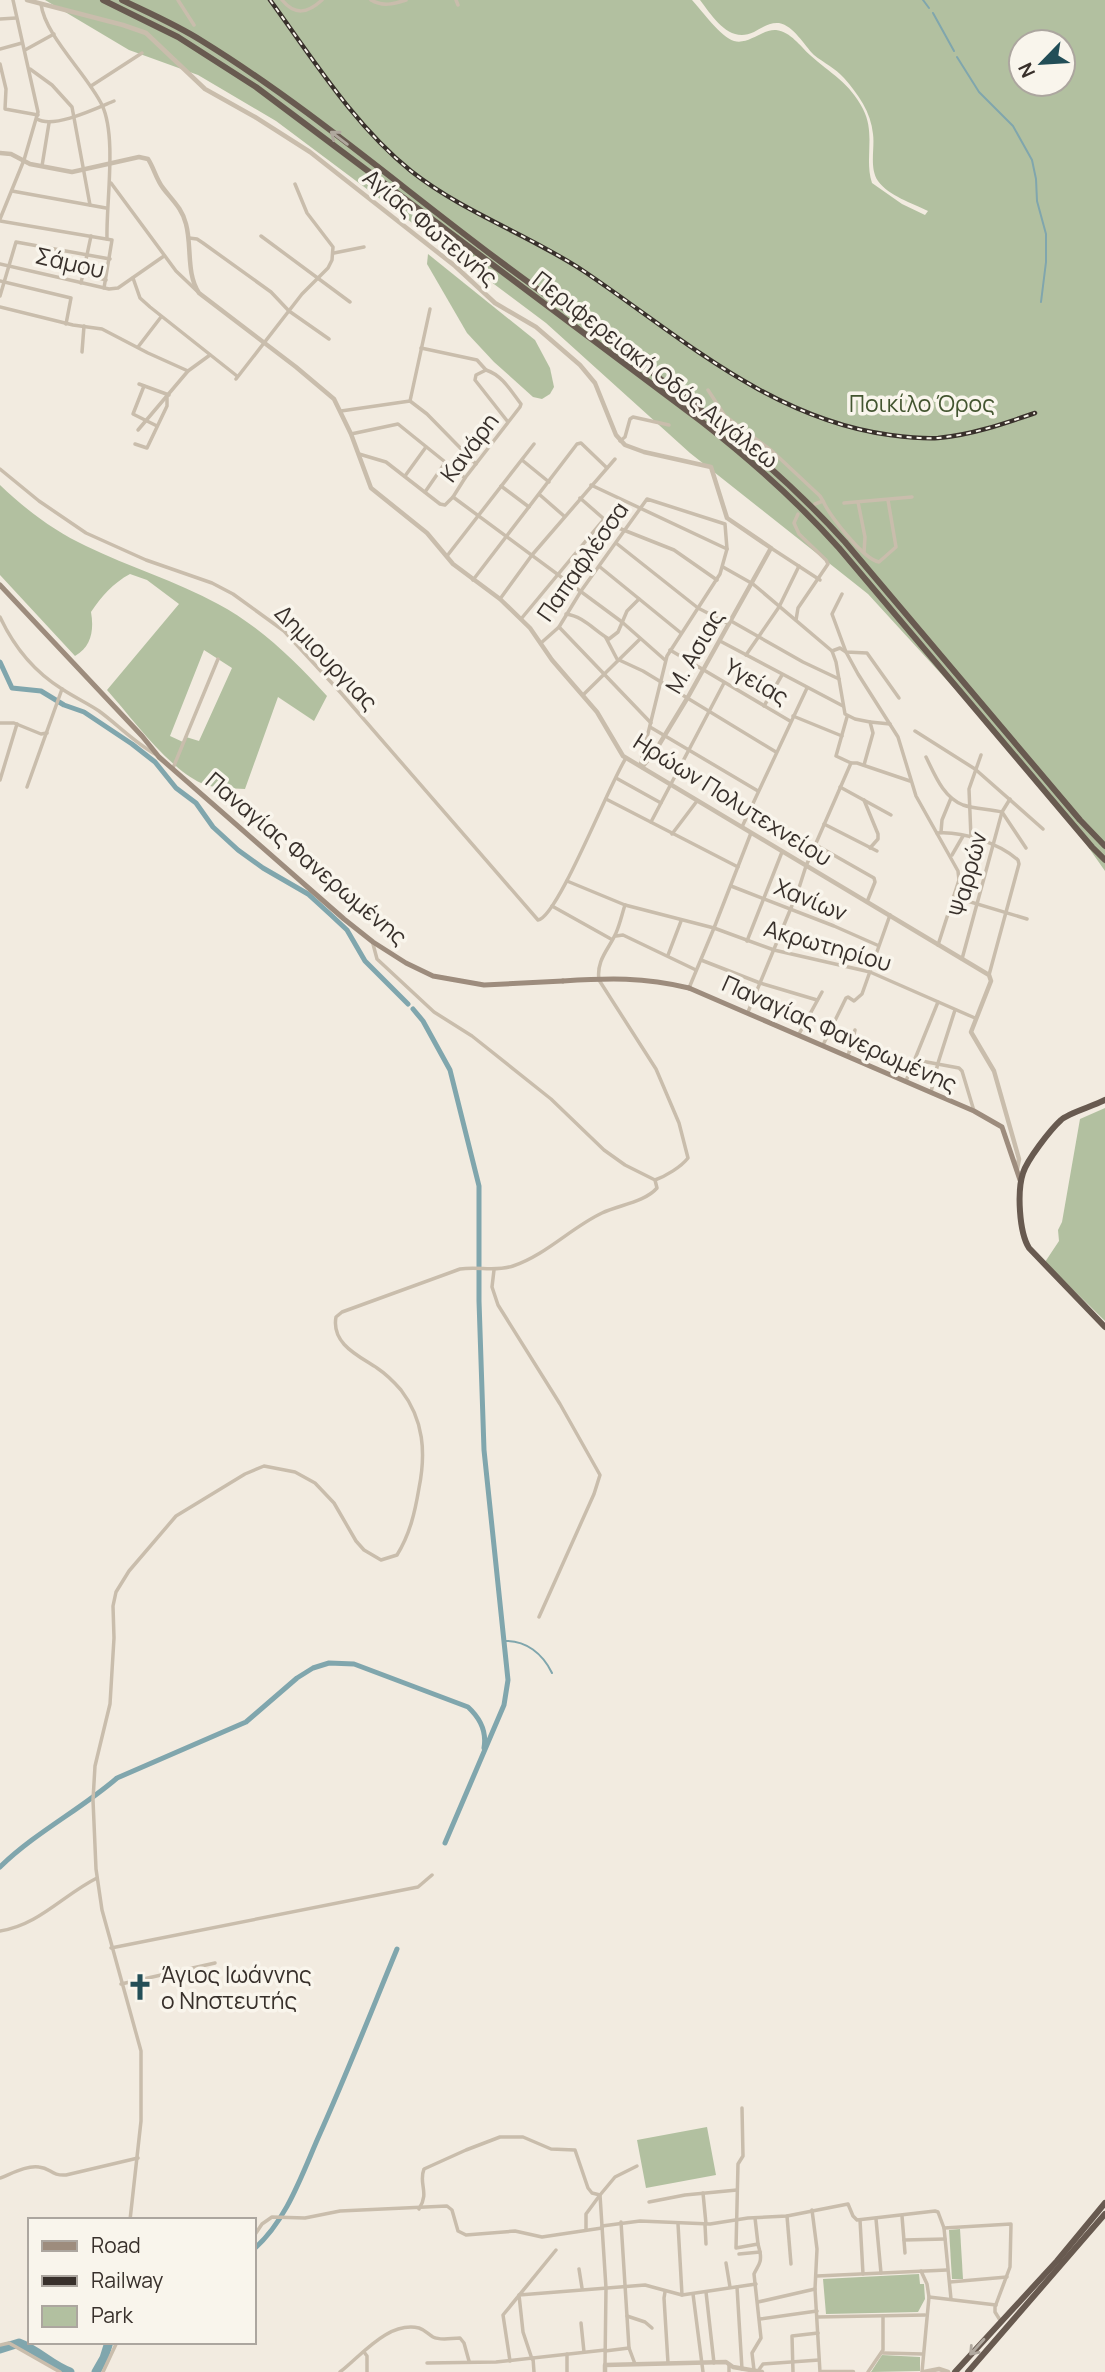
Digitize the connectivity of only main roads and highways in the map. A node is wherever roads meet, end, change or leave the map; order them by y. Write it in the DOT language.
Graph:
graph roads {
  1 [pos="103,0"];
  2 [pos="122,0"];
  3 [pos="0,585"];
  4 [pos="1105,846"];
  5 [pos="1105,860"];
  6 [pos="1105,1100"];
  7 [pos="1021,1183"];
  8 [pos="1105,1327"];
  9 [pos="1105,2203"];
  10 [pos="1105,2214"];
  11 [pos="955,2372"];
  12 [pos="968,2372"];
  1 -- 5 [label="highway, Περιφερειακή Οδός Αιγάλεω"];
  4 -- 2 [label="highway, Περιφερειακή Οδός Αιγάλεω, one-way"];
  3 -- 7 [label="main road, Παναγίας Φανερωμένης, bridge"];
  6 -- 7 [label="highway"];
  7 -- 8 [label="highway"];
  9 -- 11 [label="highway, one-way"];
  10 -- 12 [label="highway"];
}
